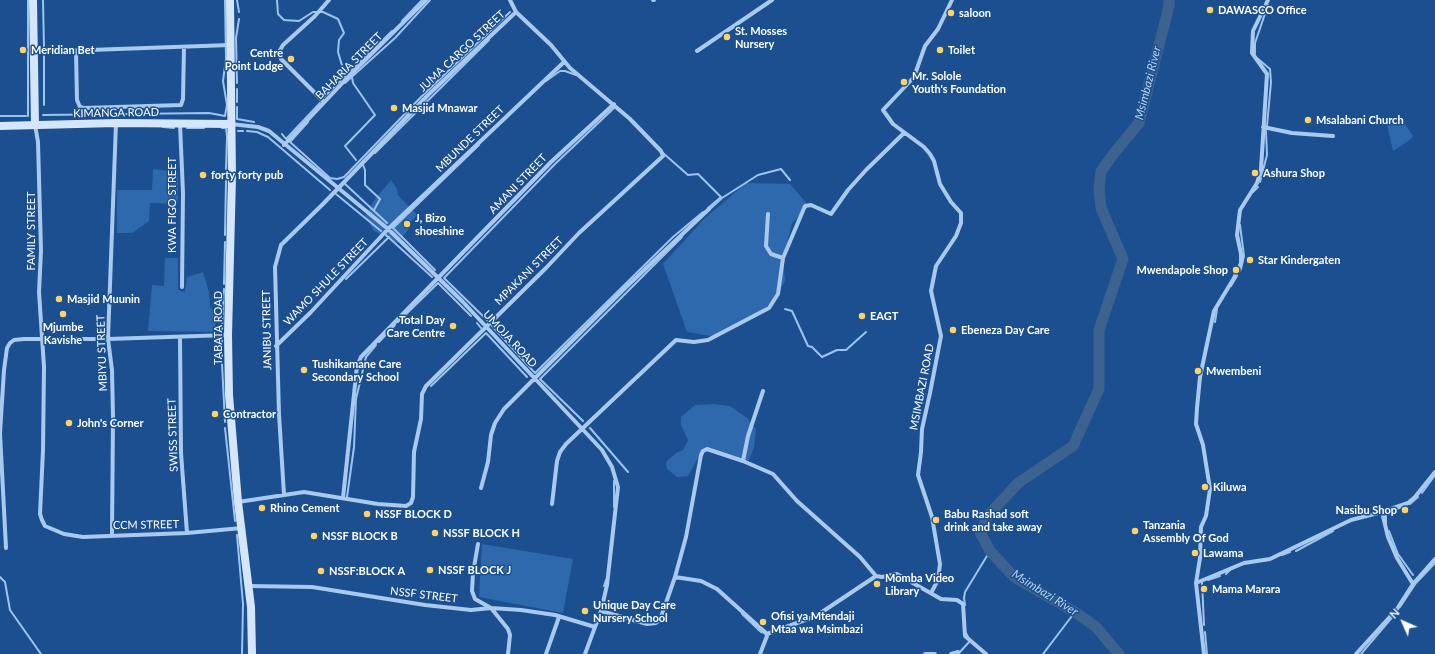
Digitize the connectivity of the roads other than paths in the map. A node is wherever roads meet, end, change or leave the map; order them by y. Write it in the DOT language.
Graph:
graph roads {
  1 [pos="34,0"];
  2 [pos="230,0"];
  3 [pos="328,0"];
  4 [pos="426,0"];
  5 [pos="510,0"];
  6 [pos="772,0"];
  7 [pos="952,0"];
  8 [pos="1268,0"];
  9 [pos="516,12"];
  10 [pos="230,45"];
  11 [pos="184,47"];
  12 [pos="76,51"];
  13 [pos="697,51"];
  14 [pos="34,52"];
  15 [pos="564,62"];
  16 [pos="324,102"];
  17 [pos="614,104"];
  18 [pos="116,123"];
  19 [pos="180,123"];
  20 [pos="231,124"];
  21 [pos="35,125"];
  22 [pos="0,126"];
  23 [pos="1263,127"];
  24 [pos="904,133"];
  25 [pos="1334,136"];
  26 [pos="284,145"];
  27 [pos="336,188"];
  28 [pos="709,208"];
  29 [pos="768,214"];
  30 [pos="388,229"];
  31 [pos="783,258"];
  32 [pos="437,278"];
  33 [pos="182,287"];
  34 [pos="486,327"];
  35 [pos="228,334"];
  36 [pos="42,338"];
  37 [pos="180,338"];
  38 [pos="108,339"];
  39 [pos="276,346"];
  40 [pos="534,379"];
  41 [pos="763,391"];
  42 [pos="583,428"];
  43 [pos="743,461"];
  44 [pos="1435,472"];
  45 [pos="481,488"];
  46 [pos="284,496"];
  47 [pos="343,498"];
  48 [pos="238,502"];
  49 [pos="552,504"];
  50 [pos="1382,512"];
  51 [pos="242,528"];
  52 [pos="52,529"];
  53 [pos="187,532"];
  54 [pos="112,534"];
  55 [pos="478,544"];
  56 [pos="6,548"];
  57 [pos="1435,559"];
  58 [pos="876,576"];
  59 [pos="675,577"];
  60 [pos="1196,583"];
  61 [pos="1413,584"];
  62 [pos="249,586"];
  63 [pos="931,593"];
  64 [pos="491,608"];
  65 [pos="601,611"];
  66 [pos="559,617"];
  67 [pos="596,627"];
  68 [pos="767,634"];
  69 [pos="958,652"];
  70 [pos="252,654"];
  71 [pos="508,654"];
  72 [pos="546,654"];
  73 [pos="585,654"];
  74 [pos="760,654"];
  75 [pos="925,654"];
  76 [pos="935,654"];
  77 [pos="951,654"];
  78 [pos="986,654"];
  79 [pos="1204,654"];
  80 [pos="1356,654"];
  1 -- 14 [label="main road"];
  2 -- 10 [label="main road, TABATA ROAD"];
  3 -- 16 [label="street"];
  4 -- 16 [label="street, BAHARIA STREET"];
  5 -- 9 [label="street"];
  6 -- 13 [label="street"];
  7 -- 24 [label="street, MSIMBAZI ROAD"];
  8 -- 23 [label="street"];
  9 -- 15 [label="street"];
  9 -- 27 [label="street, JUMA CARGO STREET"];
  10 -- 11 [label="street"];
  10 -- 20 [label="main road, TABATA ROAD"];
  11 -- 12 [label="street"];
  11 -- 12 [label="street"];
  12 -- 14 [label="street"];
  14 -- 21 [label="main road"];
  15 -- 17 [label="street"];
  15 -- 30 [label="street, MBUNDE STREET"];
  16 -- 26 [label="street, BAHARIA STREET"];
  17 -- 32 [label="street, AMANI STREET"];
  17 -- 34 [label="street, MPAKANI STREET"];
  18 -- 19 [label="main road, KIMANGA ROAD"];
  18 -- 21 [label="main road, KIMANGA ROAD"];
  18 -- 38 [label="street, MBIYU STREET"];
  19 -- 20 [label="main road, KIMANGA ROAD"];
  19 -- 33 [label="street, KWA FIGO STREET"];
  20 -- 26 [label="street, UMOJA ROAD"];
  20 -- 35 [label="main road, TABATA ROAD"];
  21 -- 22 [label="main road, KIMANGA ROAD"];
  21 -- 36 [label="street, FAMILY STREET"];
  23 -- 25 [label="street"];
  23 -- 60 [label="street"];
  24 -- 31 [label="street"];
  24 -- 63 [label="street, MSIMBAZI ROAD"];
  26 -- 27 [label="street, UMOJA ROAD"];
  27 -- 30 [label="street, UMOJA ROAD"];
  27 -- 39 [label="street, JANIBU STREET"];
  28 -- 40 [label="street"];
  29 -- 31 [label="street"];
  30 -- 32 [label="street, UMOJA ROAD"];
  30 -- 39 [label="street, WAMO SHULE STREET"];
  31 -- 42 [label="street"];
  32 -- 34 [label="street, UMOJA ROAD"];
  32 -- 47 [label="street, AMANI STREET"];
  34 -- 40 [label="street, UMOJA ROAD"];
  34 -- 47 [label="street, MPAKANI STREET"];
  35 -- 37 [label="street"];
  35 -- 48 [label="main road, TABATA ROAD"];
  36 -- 38 [label="street"];
  36 -- 52 [label="street, FAMILY STREET"];
  36 -- 56 [label="street"];
  37 -- 38 [label="street"];
  37 -- 53 [label="street, SWISS STREET"];
  38 -- 54 [label="street, MBIYU STREET"];
  39 -- 46 [label="street, JANIBU STREET"];
  40 -- 42 [label="street, UMOJA ROAD"];
  40 -- 45 [label="street"];
  41 -- 43 [label="street"];
  42 -- 49 [label="street"];
  42 -- 65 [label="street, UMOJA ROAD"];
  43 -- 58 [label="street"];
  43 -- 59 [label="street"];
  44 -- 50 [label="street"];
  46 -- 47 [label="street"];
  46 -- 48 [label="street"];
  48 -- 51 [label="main road, TABATA ROAD"];
  50 -- 60 [label="street"];
  50 -- 61 [label="street"];
  51 -- 53 [label="street, CCM STREET"];
  51 -- 62 [label="main road, TABATA ROAD"];
  52 -- 54 [label="street, CCM STREET"];
  53 -- 54 [label="street, CCM STREET"];
  55 -- 64 [label="street"];
  57 -- 61 [label="street"];
  58 -- 63 [label="street"];
  58 -- 68 [label="street"];
  59 -- 65 [label="street"];
  59 -- 68 [label="street"];
  60 -- 79 [label="street"];
  61 -- 80 [label="street"];
  62 -- 64 [label="street, NSSF STREET"];
  62 -- 70 [label="main road, TABATA ROAD"];
  63 -- 78 [label="street"];
  64 -- 66 [label="street, NSSF STREET"];
  64 -- 71 [label="street"];
  65 -- 67 [label="street, UMOJA ROAD"];
  66 -- 67 [label="street, NSSF STREET"];
  66 -- 72 [label="street"];
  67 -- 73 [label="street, UMOJA ROAD"];
  68 -- 74 [label="street"];
  69 -- 77 [label="street"];
  75 -- 76 [label="street"];
}
